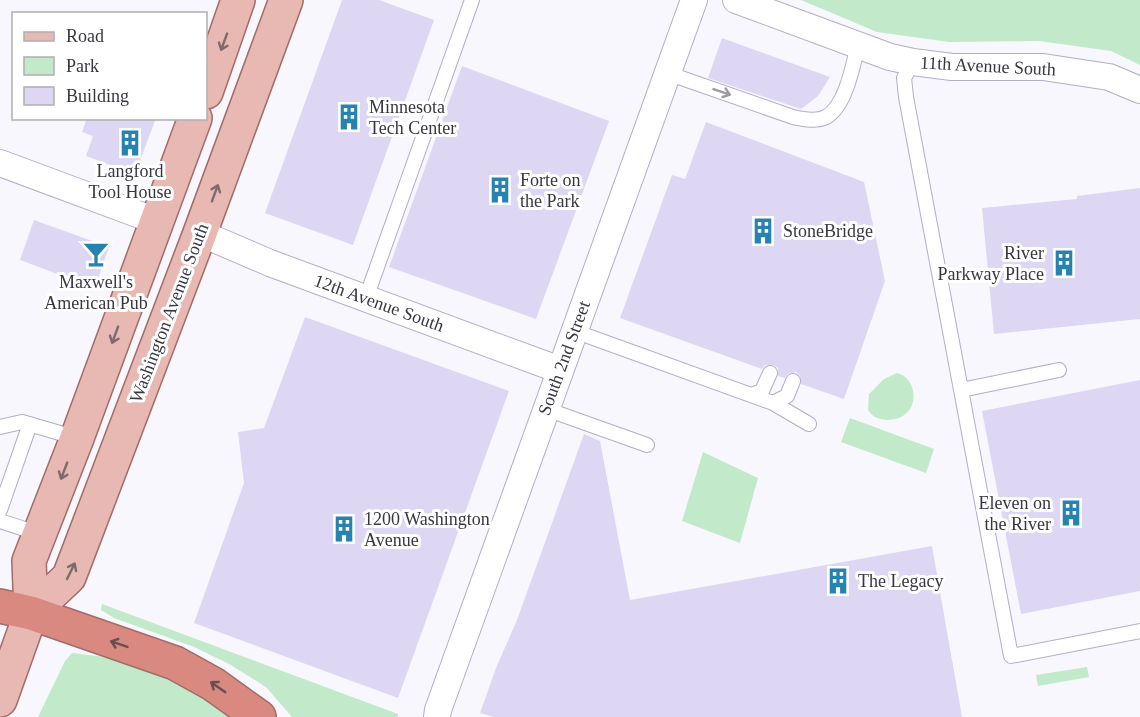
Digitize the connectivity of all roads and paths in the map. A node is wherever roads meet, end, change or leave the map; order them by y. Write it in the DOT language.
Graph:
graph roads {
  1 [pos="238,0"];
  2 [pos="286,0"];
  3 [pos="472,0"];
  4 [pos="694,0"];
  5 [pos="736,0"];
  6 [pos="858,45"];
  7 [pos="913,62"];
  8 [pos="667,73"];
  9 [pos="207,88"];
  10 [pos="1140,90"];
  11 [pos="194,120"];
  12 [pos="204,120"];
  13 [pos="0,163"];
  14 [pos="156,221"];
  15 [pos="200,233"];
  16 [pos="366,298"];
  17 [pos="574,331"];
  18 [pos="560,370"];
  19 [pos="1059,370"];
  20 [pos="770,373"];
  21 [pos="793,381"];
  22 [pos="960,390"];
  23 [pos="751,395"];
  24 [pos="138,396"];
  25 [pos="773,403"];
  26 [pos="546,409"];
  27 [pos="30,424"];
  28 [pos="809,424"];
  29 [pos="0,427"];
  30 [pos="77,438"];
  31 [pos="647,445"];
  32 [pos="0,510"];
  33 [pos="0,521"];
  34 [pos="40,534"];
  35 [pos="0,606"];
  36 [pos="32,613"];
  37 [pos="1140,631"];
  38 [pos="0,699"];
  39 [pos="259,717"];
  40 [pos="437,717"];
  1 -- 9 [label="main road, one-way"];
  15 -- 2 [label="main road, Washington Avenue South, one-way"];
  3 -- 16 [label="lane"];
  4 -- 8 [label="street, South 2nd Street"];
  5 -- 6 [label="street, 11th Avenue South"];
  6 -- 7 [label="street, 11th Avenue South"];
  8 -- 6 [label="lane, one-way"];
  7 -- 10 [label="street, 11th Avenue South"];
  7 -- 22 [label="lane"];
  8 -- 17 [label="street, South 2nd Street"];
  11 -- 14 [label="main road, Washington Avenue South"];
  12 -- 15 [label="main road"];
  13 -- 14 [label="street"];
  14 -- 24 [label="main road"];
  14 -- 30 [label="main road, Washington Avenue South, one-way"];
  15 -- 16 [label="street, 12th Avenue South"];
  15 -- 24 [label="main road, Washington Avenue South"];
  16 -- 18 [label="street, 12th Avenue South"];
  17 -- 18 [label="street, South 2nd Street"];
  17 -- 23 [label="lane"];
  18 -- 26 [label="street, South 2nd Street"];
  19 -- 22 [label="lane"];
  20 -- 23 [label="lane"];
  21 -- 25 [label="lane"];
  22 -- 37 [label="lane"];
  23 -- 25 [label="lane"];
  36 -- 24 [label="main road, Washington Avenue South, one-way"];
  25 -- 28 [label="lane"];
  26 -- 31 [label="lane"];
  26 -- 40 [label="street, South 2nd Street"];
  27 -- 29 [label="lane"];
  27 -- 30 [label="lane"];
  27 -- 32 [label="lane"];
  30 -- 34 [label="main road, Washington Avenue South, one-way"];
  33 -- 34 [label="lane"];
  34 -- 36 [label="main road, Washington Avenue South"];
  35 -- 36 [label="highway"];
  36 -- 38 [label="main road, Washington Avenue South"];
  39 -- 36 [label="highway, one-way"];
}
